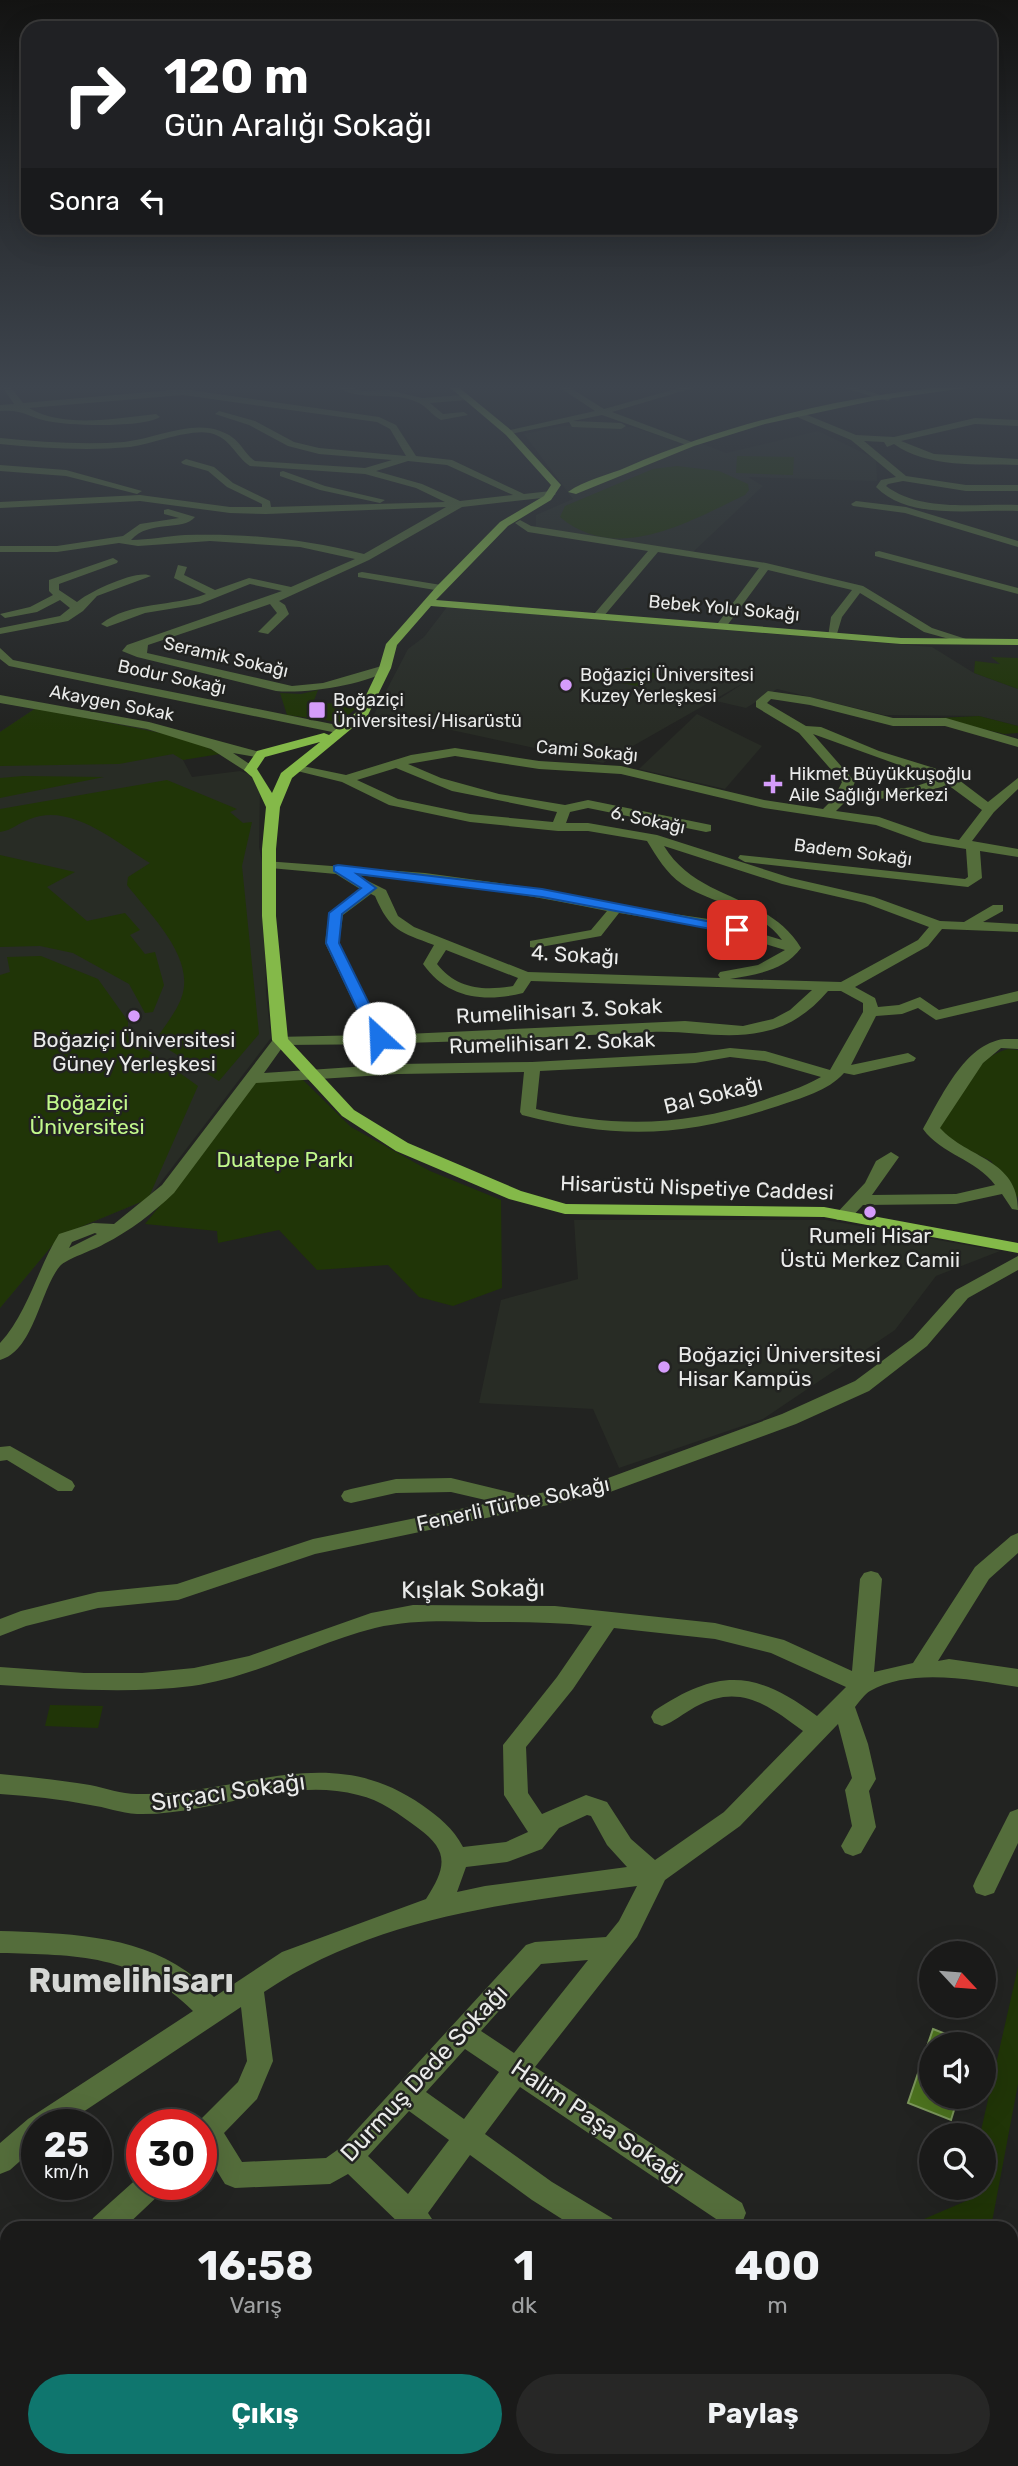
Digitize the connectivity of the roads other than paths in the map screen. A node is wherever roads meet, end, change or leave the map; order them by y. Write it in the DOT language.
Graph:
graph roads {
  1 [pos="84,500"];
  2 [pos="125,500"];
  3 [pos="150,500"];
  4 [pos="263,500"];
  5 [pos="374,500"];
  6 [pos="450,500"];
  7 [pos="491,500"];
  8 [pos="537,500"];
  9 [pos="552,500"];
  10 [pos="902,500"];
  11 [pos="459,504"];
  12 [pos="0,505"];
  13 [pos="856,505"];
  14 [pos="399,506"];
  15 [pos="1018,508"];
  16 [pos="266,511"];
  17 [pos="520,523"];
  18 [pos="124,539"];
  19 [pos="1018,544"];
  20 [pos="655,549"];
  21 [pos="0,550"];
  22 [pos="879,554"];
  23 [pos="360,560"];
  24 [pos="113,561"];
  25 [pos="766,566"];
  26 [pos="182,567"];
  27 [pos="362,575"];
  28 [pos="146,576"];
  29 [pos="320,576"];
  30 [pos="441,588"];
  31 [pos="859,588"];
  32 [pos="290,590"];
  33 [pos="1018,591"];
  34 [pos="216,595"];
  35 [pos="59,596"];
  36 [pos="271,600"];
  37 [pos="433,603"];
  38 [pos="79,608"];
  39 [pos="5,615"];
  40 [pos="599,615"];
  41 [pos="107,624"];
  42 [pos="722,625"];
  43 [pos="0,631"];
  44 [pos="264,632"];
  45 [pos="832,635"];
  46 [pos="928,635"];
  47 [pos="960,639"];
  48 [pos="1018,642"];
  49 [pos="0,651"];
  50 [pos="387,663"];
  51 [pos="0,699"];
  52 [pos="342,730"];
  53 [pos="803,730"];
  54 [pos="1018,743"];
  55 [pos="215,746"];
  56 [pos="286,749"];
  57 [pos="261,754"];
  58 [pos="301,762"];
  59 [pos="396,763"];
  60 [pos="254,772"];
  61 [pos="286,776"];
  62 [pos="346,779"];
  63 [pos="950,780"];
  64 [pos="1018,782"];
  65 [pos="841,799"];
  66 [pos="273,807"];
  67 [pos="565,809"];
  68 [pos="989,809"];
  69 [pos="825,813"];
  70 [pos="558,827"];
  71 [pos="706,828"];
  72 [pos="652,838"];
  73 [pos="968,844"];
  74 [pos="694,849"];
  75 [pos="1018,853"];
  76 [pos="270,864"];
  77 [pos="338,869"];
  78 [pos="370,888"];
  79 [pos="616,908"];
  80 [pos="998,908"];
  81 [pos="1018,917"];
  82 [pos="938,925"];
  83 [pos="967,926"];
  84 [pos="1018,926"];
  85 [pos="443,943"];
  86 [pos="535,944"];
  87 [pos="794,948"];
  88 [pos="526,976"];
  89 [pos="684,981"];
  90 [pos="824,986"];
  91 [pos="844,987"];
  92 [pos="1018,996"];
  93 [pos="871,1012"];
  94 [pos="715,1032"];
  95 [pos="379,1038"];
  96 [pos="280,1040"];
  97 [pos="1018,1044"];
  98 [pos="712,1053"];
  99 [pos="908,1058"];
  100 [pos="532,1067"];
  101 [pos="836,1072"];
  102 [pos="309,1074"];
  103 [pos="253,1078"];
  104 [pos="891,1157"];
  105 [pos="1007,1188"];
  106 [pos="859,1200"];
  107 [pos="1018,1205"];
  108 [pos="843,1216"];
  109 [pos="1018,1248"];
  110 [pos="1018,1262"];
  111 [pos="0,1354"];
  112 [pos="0,1454"];
  113 [pos="65,1486"];
  114 [pos="351,1496"];
  115 [pos="526,1503"];
  116 [pos="1018,1541"];
  117 [pos="871,1579"];
  118 [pos="609,1619"];
  119 [pos="0,1628"];
  120 [pos="920,1671"];
  121 [pos="0,1676"];
  122 [pos="1018,1678"];
  123 [pos="862,1685"];
  124 [pos="843,1705"];
  125 [pos="662,1717"];
  126 [pos="819,1730"];
  127 [pos="0,1784"];
  128 [pos="1018,1819"];
  129 [pos="540,1830"];
  130 [pos="853,1846"];
  131 [pos="454,1858"];
  132 [pos="656,1873"];
  133 [pos="985,1886"];
  134 [pos="434,1908"];
  135 [pos="0,1942"];
  136 [pos="611,1948"];
  137 [pos="251,1986"];
  138 [pos="212,2012"];
  139 [pos="462,2033"];
  140 [pos="517,2068"];
  141 [pos="407,2095"];
  142 [pos="66,2109"];
  143 [pos="217,2122"];
  144 [pos="468,2139"];
  145 [pos="21,2142"];
  146 [pos="217,2152"];
  147 [pos="350,2157"];
  148 [pos="0,2161"];
  149 [pos="134,2200"];
  150 [pos="732,2213"];
  151 [pos="111,2221"];
  152 [pos="416,2221"];
  153 [pos="418,2221"];
  154 [pos="591,2221"];
  1 -- 12 [label="street"];
  2 -- 18 [label="street"];
  3 -- 16 [label="street"];
  4 -- 16 [label="street"];
  5 -- 14 [label="street"];
  6 -- 11 [label="street"];
  7 -- 11 [label="street"];
  8 -- 30 [label="main road"];
  9 -- 17 [label="main road"];
  10 -- 15 [label="street"];
  11 -- 14 [label="street"];
  11 -- 23 [label="street"];
  13 -- 19 [label="street"];
  14 -- 16 [label="street"];
  17 -- 20 [label="street"];
  17 -- 37 [label="main road"];
  18 -- 21 [label="street"];
  18 -- 23 [label="street"];
  20 -- 25 [label="street"];
  20 -- 40 [label="street"];
  22 -- 33 [label="street"];
  23 -- 27 [label="street"];
  23 -- 29 [label="street"];
  24 -- 35 [label="street"];
  25 -- 31 [label="street"];
  25 -- 42 [label="street"];
  26 -- 34 [label="street"];
  27 -- 29 [label="street"];
  27 -- 30 [label="street"];
  28 -- 38 [label="street"];
  29 -- 32 [label="street"];
  30 -- 37 [label="main road"];
  31 -- 45 [label="street"];
  31 -- 46 [label="street"];
  32 -- 34 [label="street"];
  32 -- 36 [label="street"];
  34 -- 41 [label="street"];
  35 -- 38 [label="street"];
  35 -- 39 [label="street"];
  36 -- 44 [label="street"];
  36 -- 50 [label="street, Seramik Sokağı"];
  37 -- 40 [label="main road, Bebek Yolu Sokağı"];
  37 -- 50 [label="main road"];
  38 -- 43 [label="street"];
  40 -- 42 [label="main road, Bebek Yolu Sokağı"];
  42 -- 45 [label="main road, Bebek Yolu Sokağı"];
  45 -- 46 [label="main road, Bebek Yolu Sokağı"];
  46 -- 47 [label="street"];
  47 -- 48 [label="main road"];
  49 -- 52 [label="street, Bodur Sokağı"];
  50 -- 52 [label="main road"];
  51 -- 55 [label="street, Akaygen Sokak"];
  52 -- 56 [label="main road"];
  52 -- 58 [label="main road"];
  53 -- 54 [label="street"];
  53 -- 63 [label="street"];
  53 -- 65 [label="street"];
  55 -- 57 [label="street"];
  55 -- 60 [label="street"];
  56 -- 57 [label="main road"];
  56 -- 58 [label="main road"];
  57 -- 60 [label="main road"];
  58 -- 61 [label="main road"];
  58 -- 62 [label="street, 6. Sokağı"];
  59 -- 62 [label="street, Cami Sokağı"];
  59 -- 67 [label="street"];
  59 -- 69 [label="street, Cami Sokağı"];
  60 -- 61 [label="main road"];
  60 -- 66 [label="main road"];
  61 -- 66 [label="main road"];
  62 -- 70 [label="street, 6. Sokağı"];
  63 -- 65 [label="street"];
  63 -- 68 [label="street"];
  64 -- 68 [label="street"];
  65 -- 69 [label="street"];
  66 -- 76 [label="main road"];
  67 -- 70 [label="street"];
  67 -- 71 [label="street"];
  68 -- 73 [label="street"];
  69 -- 73 [label="street, Cami Sokağı"];
  70 -- 72 [label="street, 6. Sokağı"];
  72 -- 74 [label="street, 6. Sokağı"];
  72 -- 87 [label="street"];
  73 -- 74 [label="street, Badem Sokağı"];
  73 -- 75 [label="street, Cami Sokağı"];
  74 -- 82 [label="street, 6. Sokağı"];
  76 -- 77 [label="street"];
  76 -- 96 [label="main road"];
  77 -- 78 [label="street, 4. Sokağı"];
  77 -- 79 [label="street"];
  78 -- 85 [label="street, 4. Sokağı"];
  78 -- 95 [label="street"];
  79 -- 86 [label="street"];
  79 -- 87 [label="street"];
  80 -- 83 [label="street"];
  81 -- 84 [label="street"];
  82 -- 83 [label="street, 6. Sokağı"];
  82 -- 91 [label="street"];
  83 -- 84 [label="street, 6. Sokağı"];
  85 -- 88 [label="street, 4. Sokağı"];
  85 -- 88 [label="street"];
  87 -- 89 [label="street"];
  88 -- 89 [label="street, 4. Sokağı"];
  89 -- 90 [label="street, 4. Sokağı"];
  90 -- 91 [label="street, 4. Sokağı"];
  90 -- 94 [label="street, Rumelihisarı 3. Sokak"];
  91 -- 93 [label="street"];
  92 -- 93 [label="street"];
  93 -- 101 [label="street"];
  94 -- 95 [label="street, Rumelihisarı 3. Sokak"];
  94 -- 98 [label="street"];
  95 -- 96 [label="street, Rumelihisarı 3. Sokak"];
  96 -- 102 [label="main road, Hisarüstü Nispetiye Caddesi"];
  96 -- 103 [label="street"];
  97 -- 105 [label="street"];
  98 -- 100 [label="street, Rumelihisarı 2. Sokak"];
  98 -- 101 [label="street, Rumelihisarı 2. Sokak"];
  99 -- 101 [label="street"];
  100 -- 101 [label="street, Bal Sokağı"];
  100 -- 102 [label="street, Rumelihisarı 2. Sokak"];
  102 -- 103 [label="street, Rumelihisarı 2. Sokak"];
  102 -- 108 [label="main road, Hisarüstü Nispetiye Caddesi"];
  103 -- 111 [label="street"];
  104 -- 106 [label="street"];
  105 -- 106 [label="street"];
  105 -- 107 [label="street"];
  106 -- 108 [label="street"];
  108 -- 109 [label="main road, Hisarüstü Nispetiye Caddesi"];
  110 -- 115 [label="street, Fenerli Türbe Sokağı"];
  112 -- 113 [label="street"];
  114 -- 115 [label="street"];
  115 -- 119 [label="street, Fenerli Türbe Sokağı"];
  116 -- 120 [label="street"];
  117 -- 123 [label="street"];
  118 -- 121 [label="street, Kışlak Sokağı"];
  118 -- 123 [label="street, Kışlak Sokağı"];
  118 -- 129 [label="street"];
  120 -- 122 [label="street"];
  120 -- 123 [label="street"];
  123 -- 124 [label="street"];
  124 -- 126 [label="street"];
  124 -- 130 [label="street"];
  125 -- 126 [label="street"];
  126 -- 132 [label="street"];
  127 -- 131 [label="street, Sırçacı Sokağı"];
  128 -- 133 [label="street"];
  129 -- 131 [label="street"];
  129 -- 132 [label="street"];
  131 -- 134 [label="street"];
  132 -- 134 [label="street"];
  132 -- 136 [label="street"];
  134 -- 137 [label="street"];
  135 -- 138 [label="street"];
  136 -- 139 [label="street, Durmuş Dede Sokağı"];
  136 -- 140 [label="street"];
  137 -- 138 [label="street"];
  137 -- 143 [label="street"];
  138 -- 142 [label="street"];
  139 -- 140 [label="street, Halim Paşa Sokağı"];
  139 -- 141 [label="street, Durmuş Dede Sokağı"];
  140 -- 144 [label="street"];
  140 -- 150 [label="street, Halim Paşa Sokağı"];
  141 -- 144 [label="street"];
  141 -- 147 [label="street, Durmuş Dede Sokağı"];
  144 -- 153 [label="street"];
  144 -- 154 [label="street"];
  145 -- 148 [label="street"];
  146 -- 147 [label="street, Durmuş Dede Sokağı"];
  147 -- 152 [label="street"];
  149 -- 151 [label="street"];
}
